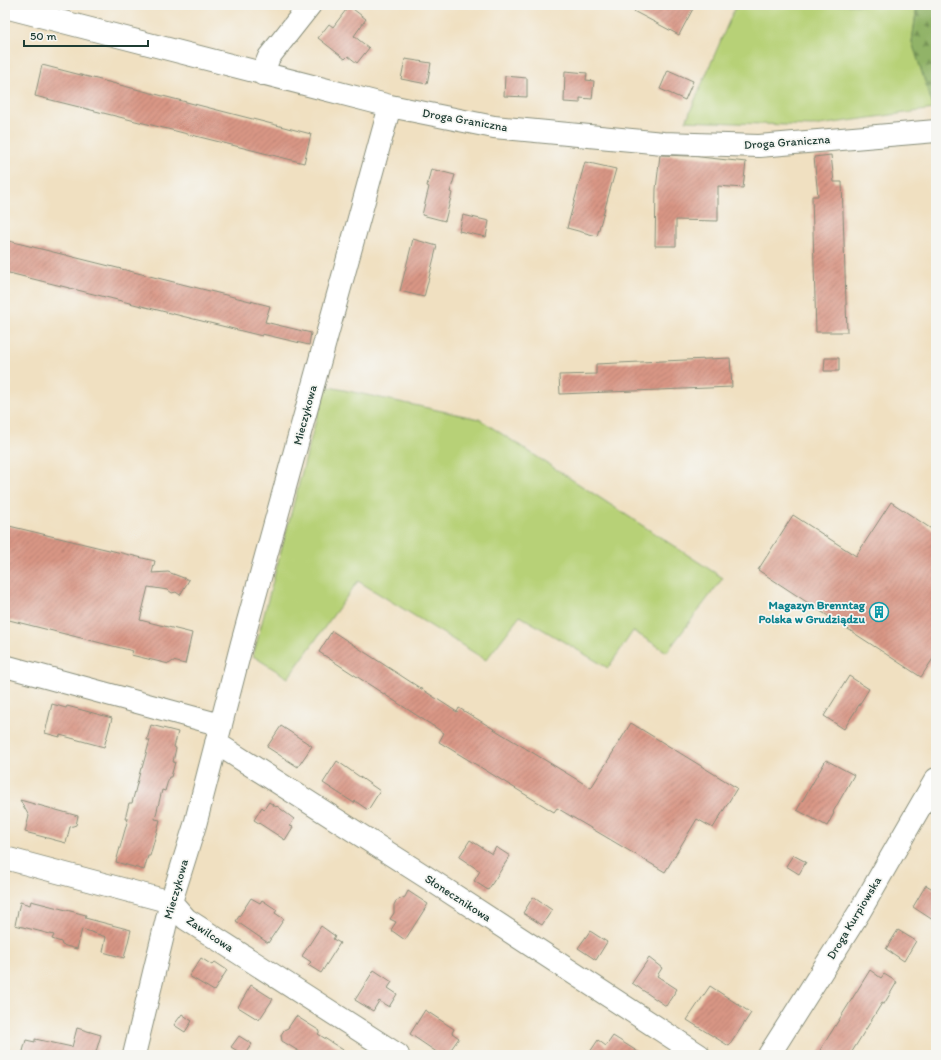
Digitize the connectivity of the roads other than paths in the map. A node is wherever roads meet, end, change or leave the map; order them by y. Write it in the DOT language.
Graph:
graph roads {
  1 [pos="310,5"];
  2 [pos="5,7"];
  3 [pos="262,74"];
  4 [pos="390,106"];
  5 [pos="936,131"];
  6 [pos="5,666"];
  7 [pos="219,734"];
  8 [pos="936,779"];
  9 [pos="5,858"];
  10 [pos="171,902"];
  11 [pos="134,1055"];
  12 [pos="398,1055"];
  13 [pos="699,1055"];
  14 [pos="769,1055"];
  1 -- 3 [label="street"];
  2 -- 3 [label="street, Droga Graniczna"];
  3 -- 4 [label="street, Droga Graniczna"];
  4 -- 5 [label="street, Droga Graniczna"];
  4 -- 7 [label="street, Mieczykowa"];
  6 -- 7 [label="street"];
  7 -- 10 [label="street, Mieczykowa"];
  7 -- 13 [label="street, Słonecznikowa"];
  8 -- 14 [label="street, Droga Kurpiowska"];
  9 -- 10 [label="street"];
  10 -- 11 [label="street, Mieczykowa"];
  10 -- 12 [label="street, Zawilcowa"];
}
